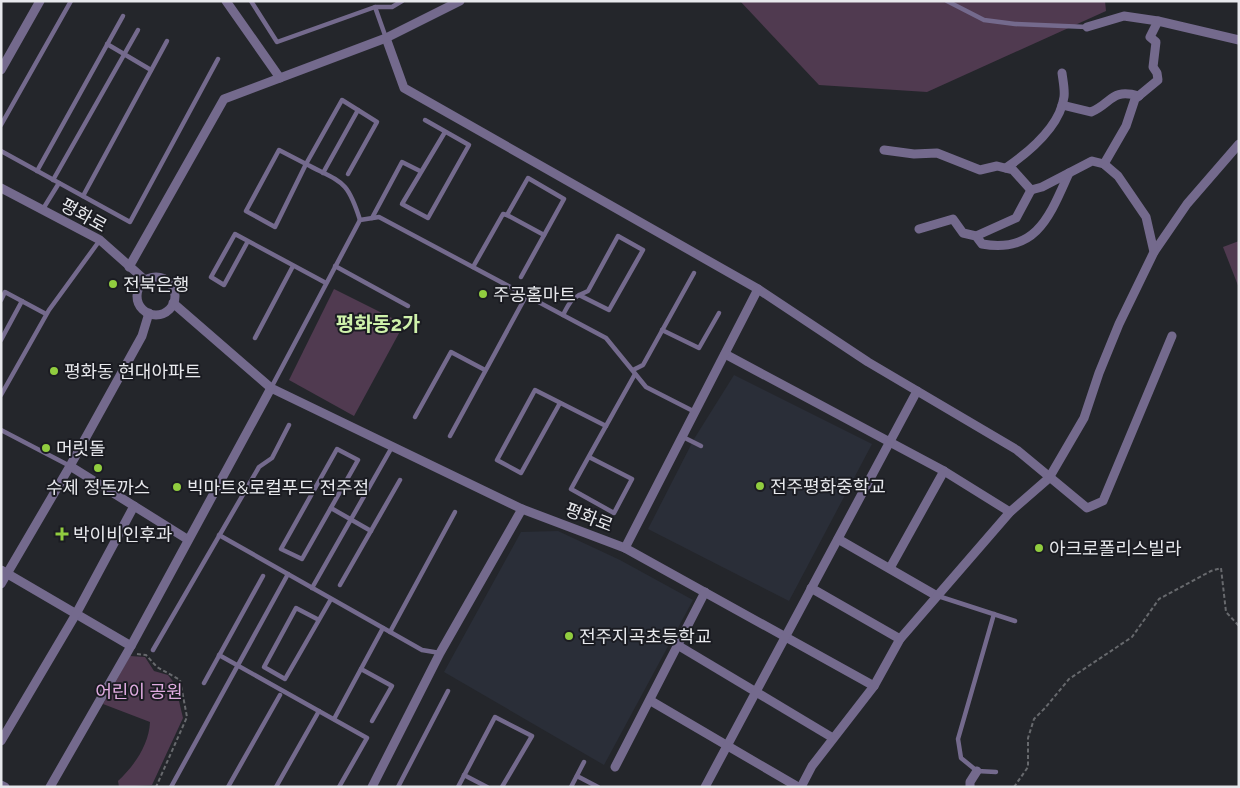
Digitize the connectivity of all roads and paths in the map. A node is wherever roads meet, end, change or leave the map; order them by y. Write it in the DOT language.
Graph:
graph roads {
  1 [pos="40,1"];
  2 [pos="71,1"];
  3 [pos="226,1"];
  4 [pos="250,1"];
  5 [pos="402,1"];
  6 [pos="460,1"];
  7 [pos="947,1"];
  8 [pos="375,7"];
  9 [pos="123,16"];
  10 [pos="1158,21"];
  11 [pos="1087,27"];
  12 [pos="138,30"];
  13 [pos="386,38"];
  14 [pos="1239,40"];
  15 [pos="167,41"];
  16 [pos="107,44"];
  17 [pos="124,54"];
  18 [pos="218,59"];
  19 [pos="1,70"];
  20 [pos="151,70"];
  21 [pos="1062,73"];
  22 [pos="280,78"];
  23 [pos="1138,96"];
  24 [pos="1062,105"];
  25 [pos="358,110"];
  26 [pos="425,120"];
  27 [pos="1,125"];
  28 [pos="445,132"];
  29 [pos="1239,144"];
  30 [pos="884,150"];
  31 [pos="1,151"];
  32 [pos="306,164"];
  33 [pos="1104,164"];
  34 [pos="1006,168"];
  35 [pos="37,171"];
  36 [pos="420,171"];
  37 [pos="324,173"];
  38 [pos="1069,173"];
  39 [pos="348,174"];
  40 [pos="54,180"];
  41 [pos="59,183"];
  42 [pos="1,188"];
  43 [pos="1031,190"];
  44 [pos="82,196"];
  45 [pos="42,210"];
  46 [pos="507,215"];
  47 [pos="372,218"];
  48 [pos="360,220"];
  49 [pos="919,229"];
  50 [pos="544,235"];
  51 [pos="976,236"];
  52 [pos="100,240"];
  53 [pos="248,241"];
  54 [pos="1154,252"];
  55 [pos="294,266"];
  56 [pos="335,266"];
  57 [pos="129,267"];
  58 [pos="473,267"];
  59 [pos="694,273"];
  60 [pos="521,277"];
  61 [pos="145,280"];
  62 [pos="326,284"];
  63 [pos="758,289"];
  64 [pos="579,295"];
  65 [pos="526,296"];
  66 [pos="1,300"];
  67 [pos="22,301"];
  68 [pos="173,303"];
  69 [pos="408,306"];
  70 [pos="149,313"];
  71 [pos="46,314"];
  72 [pos="719,314"];
  73 [pos="563,315"];
  74 [pos="662,330"];
  75 [pos="1172,336"];
  76 [pos="255,338"];
  77 [pos="1,340"];
  78 [pos="725,354"];
  79 [pos="486,370"];
  80 [pos="634,372"];
  81 [pos="271,388"];
  82 [pos="917,391"];
  83 [pos="1,395"];
  84 [pos="560,403"];
  85 [pos="695,412"];
  86 [pos="415,417"];
  87 [pos="289,425"];
  88 [pos="606,426"];
  89 [pos="1,430"];
  90 [pos="450,436"];
  91 [pos="682,436"];
  92 [pos="890,441"];
  93 [pos="701,446"];
  94 [pos="392,448"];
  95 [pos="589,457"];
  96 [pos="70,466"];
  97 [pos="944,471"];
  98 [pos="1048,478"];
  99 [pos="400,480"];
  100 [pos="134,506"];
  101 [pos="331,508"];
  102 [pos="522,509"];
  103 [pos="455,512"];
  104 [pos="1010,512"];
  105 [pos="351,520"];
  106 [pos="371,531"];
  107 [pos="219,535"];
  108 [pos="187,539"];
  109 [pos="838,539"];
  110 [pos="625,548"];
  111 [pos="890,568"];
  112 [pos="4,572"];
  113 [pos="288,574"];
  114 [pos="263,576"];
  115 [pos="1,584"];
  116 [pos="340,585"];
  117 [pos="312,588"];
  118 [pos="811,588"];
  119 [pos="706,592"];
  120 [pos="937,596"];
  121 [pos="332,599"];
  122 [pos="76,614"];
  123 [pos="994,614"];
  124 [pos="319,620"];
  125 [pos="1015,621"];
  126 [pos="1239,626"];
  127 [pos="384,628"];
  128 [pos="390,632"];
  129 [pos="785,637"];
  130 [pos="900,639"];
  131 [pos="131,646"];
  132 [pos="679,646"];
  133 [pos="153,650"];
  134 [pos="440,654"];
  135 [pos="219,655"];
  136 [pos="122,662"];
  137 [pos="238,666"];
  138 [pos="361,669"];
  139 [pos="204,683"];
  140 [pos="874,686"];
  141 [pos="448,691"];
  142 [pos="756,691"];
  143 [pos="280,695"];
  144 [pos="650,701"];
  145 [pos="319,711"];
  146 [pos="334,719"];
  147 [pos="372,721"];
  148 [pos="833,738"];
  149 [pos="1,741"];
  150 [pos="727,746"];
  151 [pos="584,762"];
  152 [pos="615,767"];
  153 [pos="977,771"];
  154 [pos="996,772"];
  155 [pos="464,775"];
  156 [pos="578,776"];
  157 [pos="1,785"];
  158 [pos="5,787"];
  159 [pos="50,787"];
  160 [pos="156,787"];
  161 [pos="170,787"];
  162 [pos="228,787"];
  163 [pos="276,787"];
  164 [pos="339,787"];
  165 [pos="372,787"];
  166 [pos="398,787"];
  167 [pos="458,787"];
  168 [pos="487,787"];
  169 [pos="502,787"];
  170 [pos="571,787"];
  171 [pos="598,787"];
  172 [pos="705,787"];
  173 [pos="800,787"];
  174 [pos="970,787"];
  175 [pos="1014,787"];
  1 -- 19 [label="street"];
  2 -- 27 [label="lane"];
  3 -- 22 [label="street"];
  4 -- 8 [label="lane"];
  5 -- 8 [label="lane"];
  6 -- 13 [label="street"];
  7 -- 11 [label="lane"];
  8 -- 13 [label="lane"];
  9 -- 16 [label="lane"];
  10 -- 11 [label="street"];
  10 -- 14 [label="street"];
  10 -- 23 [label="street"];
  12 -- 17 [label="lane"];
  13 -- 22 [label="street"];
  13 -- 63 [label="street"];
  15 -- 20 [label="lane"];
  16 -- 17 [label="lane"];
  16 -- 35 [label="lane"];
  17 -- 20 [label="lane"];
  17 -- 40 [label="lane"];
  18 -- 44 [label="lane"];
  20 -- 44 [label="lane"];
  21 -- 24 [label="street"];
  22 -- 57 [label="street"];
  23 -- 24 [label="street"];
  23 -- 33 [label="street"];
  24 -- 34 [label="street"];
  25 -- 32 [label="lane"];
  25 -- 37 [label="lane"];
  25 -- 39 [label="lane"];
  26 -- 28 [label="lane"];
  28 -- 36 [label="lane"];
  28 -- 36 [label="lane"];
  29 -- 54 [label="street"];
  30 -- 34 [label="street"];
  31 -- 35 [label="lane"];
  32 -- 32 [label="lane"];
  32 -- 37 [label="lane"];
  33 -- 38 [label="street"];
  33 -- 54 [label="street"];
  34 -- 43 [label="street"];
  35 -- 40 [label="lane"];
  36 -- 47 [label="lane"];
  37 -- 48 [label="lane"];
  38 -- 43 [label="street"];
  38 -- 51 [label="street"];
  40 -- 41 [label="lane"];
  41 -- 44 [label="lane"];
  41 -- 45 [label="lane"];
  42 -- 45 [label="street, 평화로"];
  43 -- 51 [label="street"];
  45 -- 52 [label="street, 평화로"];
  46 -- 50 [label="lane"];
  46 -- 50 [label="lane"];
  46 -- 58 [label="lane"];
  47 -- 48 [label="lane"];
  47 -- 58 [label="lane"];
  48 -- 56 [label="lane"];
  49 -- 51 [label="street"];
  50 -- 60 [label="lane"];
  52 -- 57 [label="street, 평화로"];
  52 -- 71 [label="lane"];
  53 -- 53 [label="lane"];
  53 -- 55 [label="lane"];
  54 -- 98 [label="street"];
  55 -- 62 [label="lane"];
  55 -- 76 [label="lane"];
  56 -- 62 [label="lane"];
  56 -- 69 [label="lane"];
  57 -- 61 [label="street, 평화로"];
  58 -- 65 [label="lane"];
  59 -- 74 [label="lane"];
  61 -- 68 [label="street"];
  61 -- 70 [label="street"];
  62 -- 81 [label="lane"];
  63 -- 78 [label="street"];
  63 -- 82 [label="street"];
  64 -- 64 [label="lane"];
  64 -- 73 [label="lane"];
  65 -- 73 [label="lane"];
  65 -- 79 [label="lane"];
  66 -- 67 [label="lane"];
  67 -- 71 [label="lane"];
  67 -- 77 [label="lane"];
  68 -- 70 [label="street"];
  68 -- 81 [label="street, 평화로"];
  70 -- 96 [label="street"];
  71 -- 83 [label="lane"];
  72 -- 74 [label="lane"];
  73 -- 80 [label="lane"];
  74 -- 80 [label="lane"];
  75 -- 98 [label="street"];
  78 -- 85 [label="street"];
  78 -- 92 [label="street"];
  79 -- 86 [label="lane"];
  79 -- 90 [label="lane"];
  80 -- 85 [label="lane"];
  80 -- 88 [label="lane"];
  81 -- 94 [label="street, 평화로"];
  81 -- 108 [label="street"];
  82 -- 92 [label="street"];
  82 -- 98 [label="street"];
  84 -- 84 [label="lane"];
  84 -- 88 [label="lane"];
  85 -- 91 [label="street"];
  87 -- 107 [label="lane"];
  88 -- 95 [label="lane"];
  89 -- 96 [label="lane"];
  91 -- 93 [label="lane"];
  91 -- 110 [label="street"];
  92 -- 97 [label="street"];
  92 -- 109 [label="street"];
  94 -- 102 [label="street, 평화로"];
  94 -- 105 [label="lane"];
  95 -- 95 [label="lane"];
  96 -- 100 [label="street"];
  96 -- 112 [label="street"];
  97 -- 104 [label="street"];
  97 -- 111 [label="street"];
  98 -- 104 [label="street"];
  99 -- 106 [label="lane"];
  100 -- 108 [label="street"];
  100 -- 122 [label="street"];
  101 -- 101 [label="lane"];
  101 -- 105 [label="lane"];
  102 -- 110 [label="street, 평화로"];
  102 -- 134 [label="street"];
  103 -- 128 [label="lane"];
  104 -- 120 [label="street"];
  105 -- 106 [label="lane"];
  105 -- 117 [label="lane"];
  106 -- 116 [label="lane"];
  107 -- 113 [label="lane"];
  107 -- 133 [label="lane"];
  108 -- 131 [label="street"];
  109 -- 111 [label="street"];
  109 -- 118 [label="street"];
  110 -- 119 [label="street, 평화로"];
  111 -- 120 [label="street"];
  112 -- 115 [label="street"];
  112 -- 122 [label="street"];
  113 -- 117 [label="lane"];
  113 -- 137 [label="lane"];
  114 -- 135 [label="lane"];
  117 -- 121 [label="lane"];
  118 -- 129 [label="street"];
  118 -- 130 [label="street"];
  119 -- 129 [label="street, 평화로"];
  119 -- 132 [label="street"];
  120 -- 123 [label="lane"];
  120 -- 130 [label="street"];
  121 -- 124 [label="lane"];
  121 -- 127 [label="lane"];
  122 -- 131 [label="street"];
  122 -- 149 [label="street"];
  123 -- 125 [label="lane"];
  123 -- 153 [label="lane"];
  124 -- 124 [label="lane"];
  126 -- 175 [label="path"];
  127 -- 128 [label="lane"];
  127 -- 138 [label="lane"];
  128 -- 134 [label="lane"];
  129 -- 140 [label="street, 평화로"];
  129 -- 142 [label="street"];
  130 -- 140 [label="street"];
  131 -- 136 [label="street"];
  132 -- 142 [label="street"];
  132 -- 144 [label="street"];
  134 -- 165 [label="street"];
  135 -- 137 [label="lane"];
  135 -- 139 [label="lane"];
  136 -- 159 [label="street"];
  136 -- 160 [label="path"];
  137 -- 145 [label="lane"];
  137 -- 161 [label="lane"];
  138 -- 146 [label="lane"];
  138 -- 147 [label="lane"];
  140 -- 148 [label="street"];
  141 -- 166 [label="lane"];
  142 -- 148 [label="street"];
  142 -- 150 [label="street"];
  143 -- 162 [label="lane"];
  144 -- 150 [label="street"];
  144 -- 152 [label="street"];
  145 -- 146 [label="lane"];
  145 -- 163 [label="lane"];
  146 -- 164 [label="lane"];
  148 -- 173 [label="street"];
  150 -- 172 [label="street"];
  150 -- 173 [label="street"];
  151 -- 156 [label="lane"];
  153 -- 154 [label="lane"];
  153 -- 174 [label="street"];
  155 -- 167 [label="lane"];
  155 -- 168 [label="lane"];
  155 -- 169 [label="lane"];
  156 -- 170 [label="lane"];
  156 -- 171 [label="lane"];
  157 -- 158 [label="street"];
}
